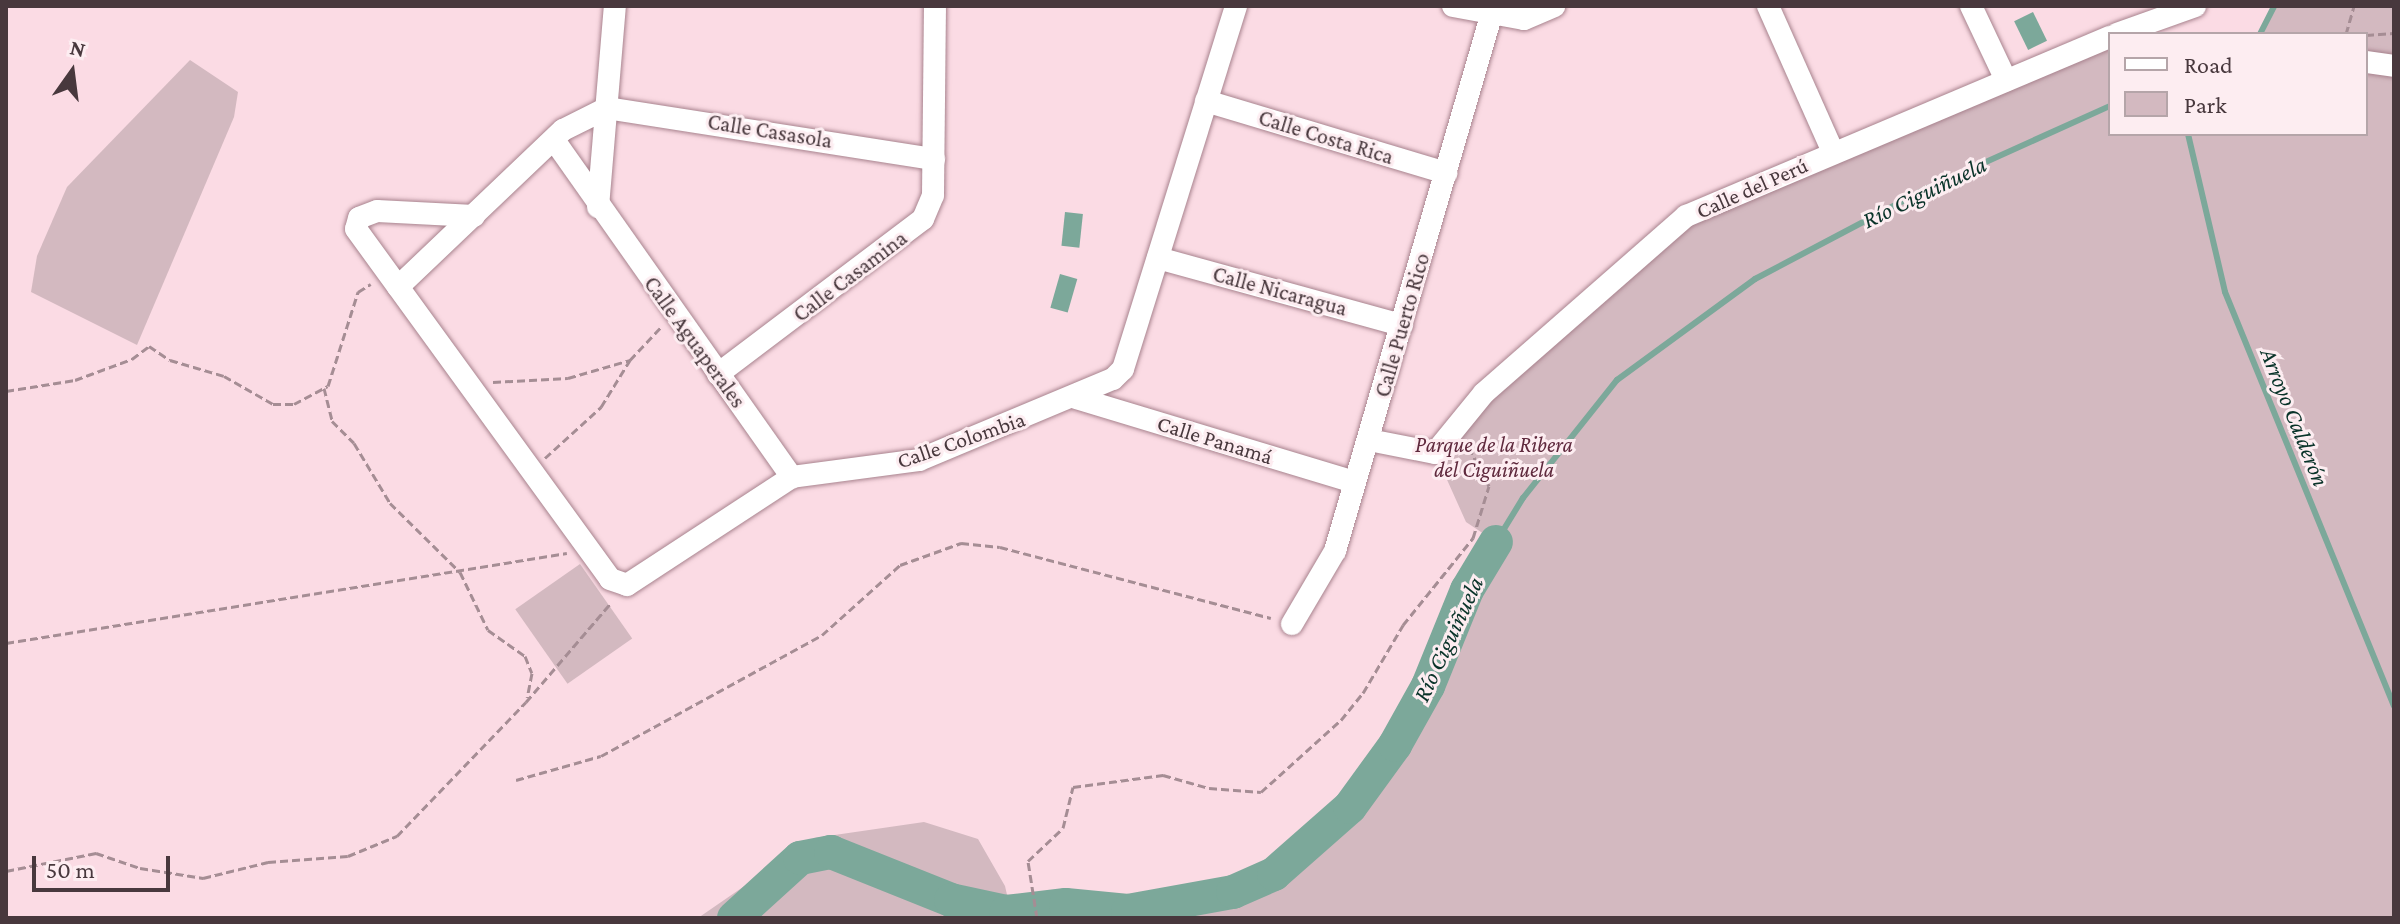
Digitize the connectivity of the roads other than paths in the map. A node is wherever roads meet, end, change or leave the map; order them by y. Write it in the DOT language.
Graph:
graph roads {
  1 [pos="615,6"];
  2 [pos="935,6"];
  3 [pos="1236,6"];
  4 [pos="1453,6"];
  5 [pos="1554,6"];
  6 [pos="1768,6"];
  7 [pos="1971,6"];
  8 [pos="2195,6"];
  9 [pos="2170,9"];
  10 [pos="1491,16"];
  11 [pos="2121,32"];
  12 [pos="2179,32"];
  13 [pos="2108,38"];
  14 [pos="2368,62"];
  15 [pos="2394,66"];
  16 [pos="2006,80"];
  17 [pos="1206,101"];
  18 [pos="607,108"];
  19 [pos="554,140"];
  20 [pos="604,143"];
  21 [pos="1833,152"];
  22 [pos="934,159"];
  23 [pos="568,161"];
  24 [pos="1446,173"];
  25 [pos="598,207"];
  26 [pos="474,216"];
  27 [pos="1158,258"];
  28 [pos="392,280"];
  29 [pos="1402,325"];
  30 [pos="718,374"];
  31 [pos="1076,398"];
  32 [pos="1369,440"];
  33 [pos="792,477"];
  34 [pos="1355,482"];
  35 [pos="1292,624"];
  1 -- 18 [label="street"];
  2 -- 22 [label="street, Calle Casamina"];
  3 -- 17 [label="street, Calle Colombia"];
  4 -- 10 [label="street"];
  5 -- 10 [label="street"];
  6 -- 21 [label="street"];
  7 -- 16 [label="street"];
  8 -- 9 [label="street"];
  9 -- 11 [label="street"];
  9 -- 12 [label="street"];
  10 -- 24 [label="street, Calle Puerto Rico"];
  13 -- 16 [label="street, Calle del Perú"];
  14 -- 15 [label="street"];
  16 -- 21 [label="street, Calle del Perú"];
  17 -- 24 [label="street, Calle Costa Rica"];
  17 -- 27 [label="street, Calle Colombia"];
  18 -- 19 [label="street"];
  18 -- 20 [label="street"];
  18 -- 22 [label="street, Calle Casasola"];
  19 -- 23 [label="street, Calle Aguaperales"];
  19 -- 26 [label="street"];
  20 -- 23 [label="street"];
  20 -- 25 [label="street"];
  21 -- 32 [label="street, Calle del Perú"];
  22 -- 30 [label="street, Calle Casamina"];
  23 -- 25 [label="street, Calle Aguaperales"];
  24 -- 29 [label="street, Calle Puerto Rico"];
  25 -- 30 [label="street, Calle Aguaperales"];
  26 -- 28 [label="street"];
  26 -- 28 [label="street"];
  27 -- 29 [label="street, Calle Nicaragua"];
  27 -- 31 [label="street, Calle Colombia"];
  28 -- 33 [label="street, Calle Colombia"];
  29 -- 32 [label="street, Calle Puerto Rico"];
  30 -- 33 [label="street, Calle Aguaperales"];
  31 -- 33 [label="street, Calle Colombia"];
  31 -- 34 [label="street, Calle Panamá"];
  32 -- 34 [label="street, Calle Puerto Rico"];
  34 -- 35 [label="street, Calle Puerto Rico"];
}
